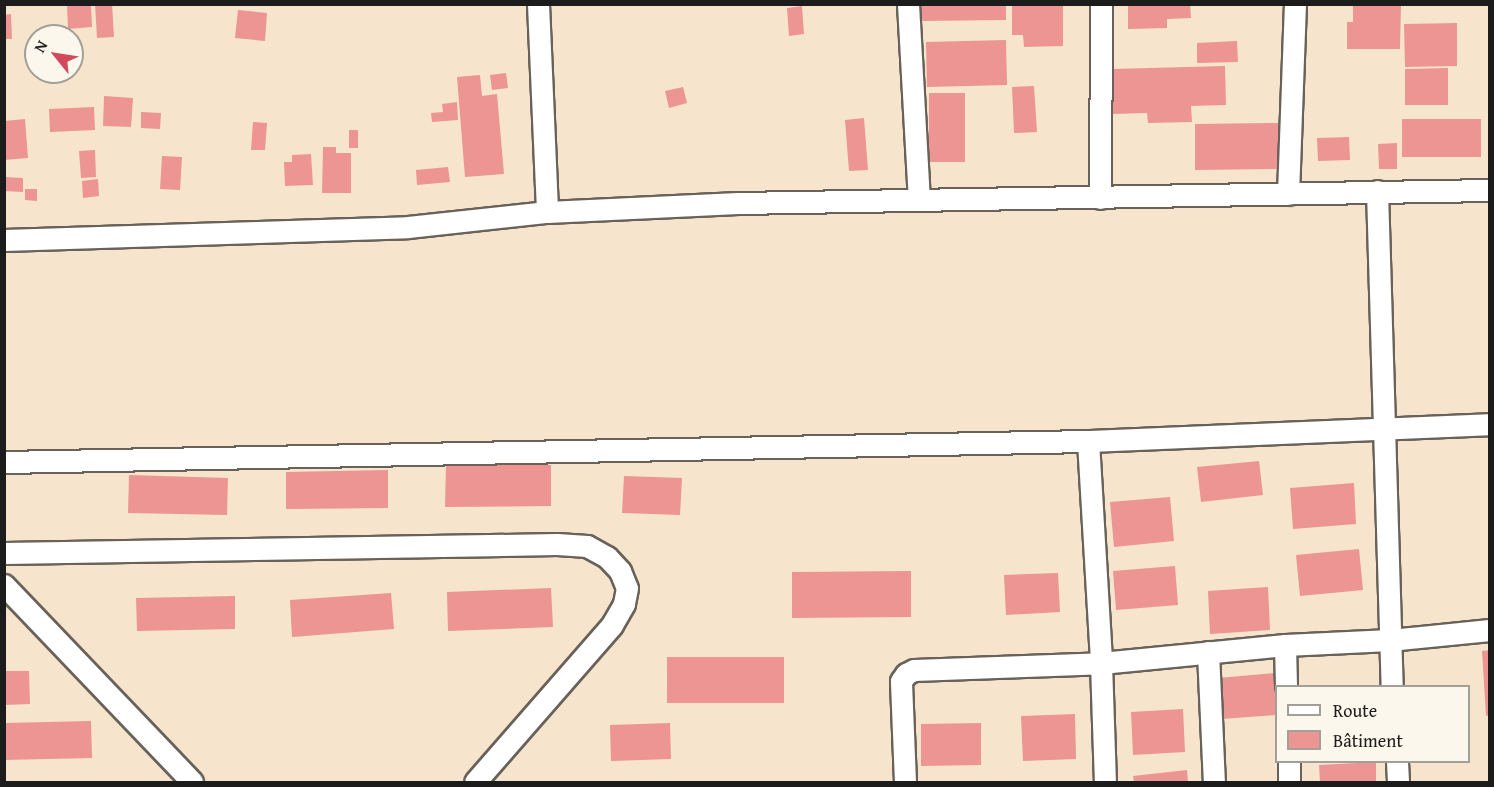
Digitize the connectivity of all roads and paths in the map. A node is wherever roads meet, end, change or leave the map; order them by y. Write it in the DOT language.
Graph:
graph roads {
  1 [pos="538,4"];
  2 [pos="908,4"];
  3 [pos="1101,4"];
  4 [pos="1295,4"];
  5 [pos="1490,190"];
  6 [pos="1377,191"];
  7 [pos="1288,194"];
  8 [pos="1100,198"];
  9 [pos="919,200"];
  10 [pos="547,212"];
  11 [pos="4,240"];
  12 [pos="1490,424"];
  13 [pos="1383,427"];
  14 [pos="1088,441"];
  15 [pos="4,462"];
  16 [pos="4,553"];
  17 [pos="4,585"];
  18 [pos="1490,630"];
  19 [pos="1390,640"];
  20 [pos="1285,645"];
  21 [pos="1208,652"];
  22 [pos="1101,663"];
  23 [pos="1286,685"];
  24 [pos="1392,685"];
  25 [pos="1289,763"];
  26 [pos="1397,763"];
  27 [pos="192,783"];
  28 [pos="475,783"];
  29 [pos="905,783"];
  30 [pos="1105,783"];
  31 [pos="1214,783"];
  32 [pos="1290,783"];
  33 [pos="1398,783"];
  1 -- 10 [label="street"];
  2 -- 9 [label="street"];
  3 -- 8 [label="street"];
  4 -- 7 [label="street"];
  5 -- 6 [label="street"];
  6 -- 7 [label="street"];
  6 -- 13 [label="street"];
  7 -- 8 [label="street"];
  8 -- 9 [label="street"];
  9 -- 10 [label="street"];
  10 -- 11 [label="street"];
  12 -- 13 [label="street"];
  13 -- 14 [label="street"];
  13 -- 19 [label="street"];
  14 -- 15 [label="street"];
  14 -- 22 [label="street"];
  16 -- 28 [label="street"];
  17 -- 27 [label="street"];
  18 -- 19 [label="street"];
  19 -- 20 [label="street"];
  19 -- 24 [label="street"];
  20 -- 21 [label="street"];
  20 -- 23 [label="street"];
  21 -- 22 [label="street"];
  21 -- 31 [label="street"];
  22 -- 29 [label="street"];
  22 -- 30 [label="street"];
  25 -- 32 [label="street"];
  26 -- 33 [label="street"];
}
